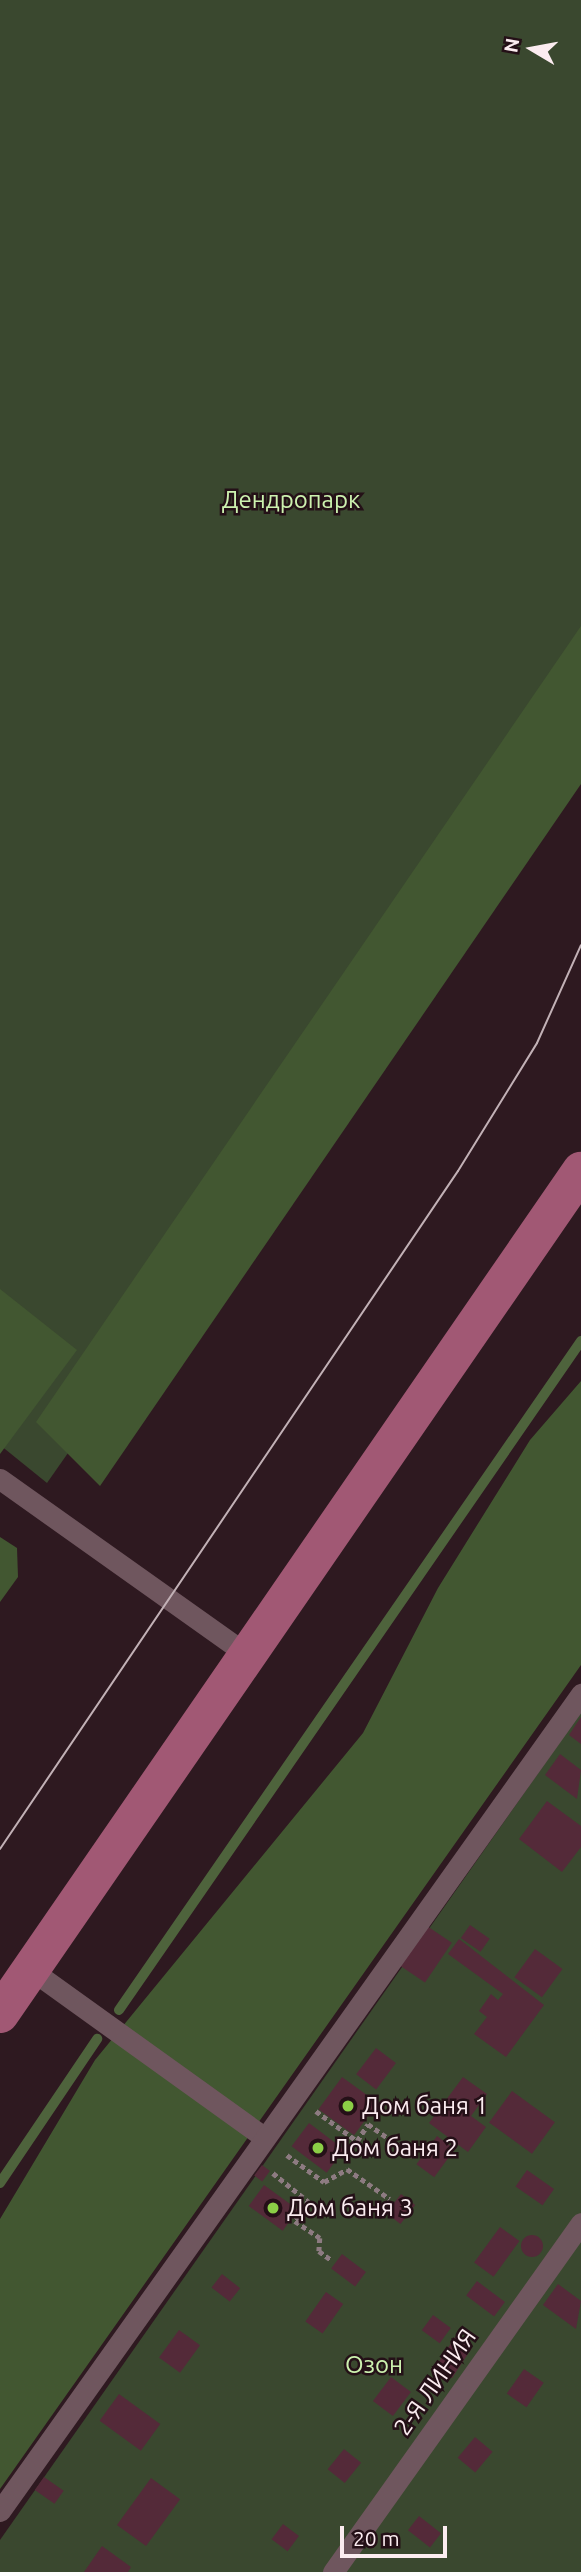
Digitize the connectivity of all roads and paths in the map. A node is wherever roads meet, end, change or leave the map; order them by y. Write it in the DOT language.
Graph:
graph roads {
  1 [pos="581,1171"];
  2 [pos="0,1479"];
  3 [pos="249,1656"];
  4 [pos="581,1693"];
  5 [pos="30,1969"];
  6 [pos="0,2014"];
  7 [pos="312,2109"];
  8 [pos="272,2143"];
  9 [pos="415,2157"];
  10 [pos="273,2165"];
  11 [pos="390,2199"];
  12 [pos="581,2223"];
  13 [pos="330,2259"];
  14 [pos="0,2511"];
  15 [pos="332,2572"];
  1 -- 3 [label="main road"];
  2 -- 3 [label="lane"];
  3 -- 5 [label="main road"];
  4 -- 8 [label="lane"];
  5 -- 6 [label="main road"];
  5 -- 8 [label="lane"];
  7 -- 9 [label="path"];
  8 -- 11 [label="path"];
  8 -- 14 [label="lane"];
  10 -- 13 [label="path"];
  12 -- 15 [label="lane, 2-Я ЛИНИЯ"];
}
